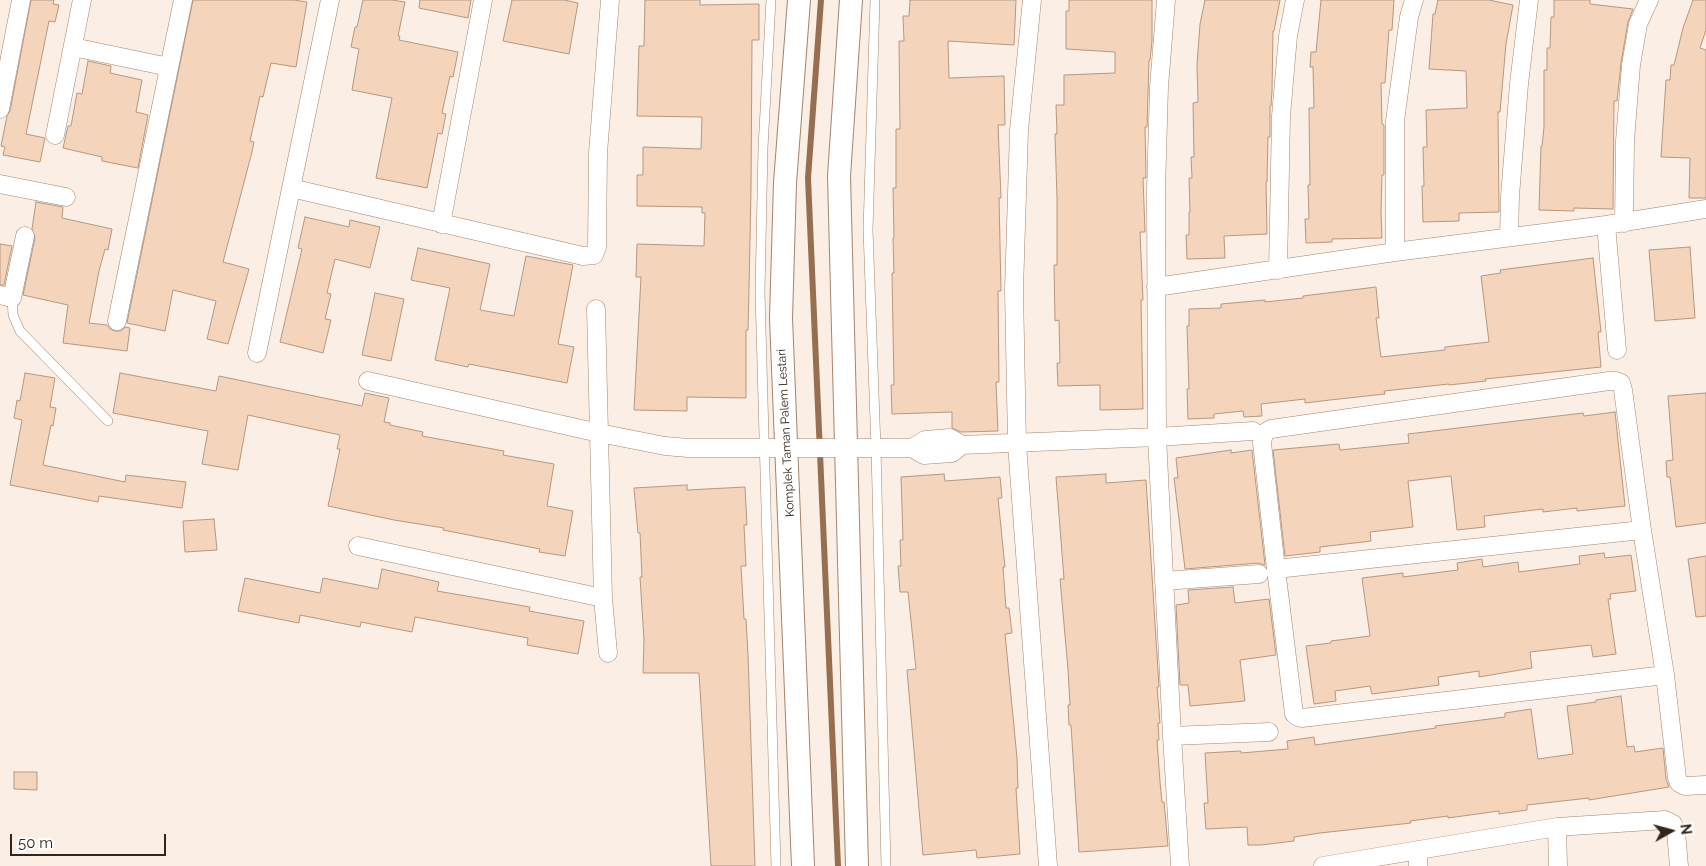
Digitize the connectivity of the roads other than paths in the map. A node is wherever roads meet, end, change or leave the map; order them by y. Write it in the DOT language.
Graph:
graph roads {
  1 [pos="18,0"];
  2 [pos="82,0"];
  3 [pos="183,0"];
  4 [pos="330,0"];
  5 [pos="483,0"];
  6 [pos="610,0"];
  7 [pos="771,0"];
  8 [pos="799,0"];
  9 [pos="851,0"];
  10 [pos="875,0"];
  11 [pos="1032,0"];
  12 [pos="1166,0"];
  13 [pos="1295,0"];
  14 [pos="1414,0"];
  15 [pos="1529,0"];
  16 [pos="1649,0"];
  17 [pos="73,47"];
  18 [pos="169,67"];
  19 [pos="0,109"];
  20 [pos="55,135"];
  21 [pos="0,184"];
  22 [pos="291,188"];
  23 [pos="66,197"];
  24 [pos="1706,208"];
  25 [pos="1624,222"];
  26 [pos="441,224"];
  27 [pos="1606,225"];
  28 [pos="26,236"];
  29 [pos="1509,237"];
  30 [pos="1395,252"];
  31 [pos="1278,270"];
  32 [pos="1156,287"];
  33 [pos="6,297"];
  34 [pos="596,309"];
  35 [pos="117,321"];
  36 [pos="1617,350"];
  37 [pos="257,353"];
  38 [pos="368,380"];
  39 [pos="108,421"];
  40 [pos="1253,431"];
  41 [pos="599,433"];
  42 [pos="1157,437"];
  43 [pos="1017,444"];
  44 [pos="764,448"];
  45 [pos="796,448"];
  46 [pos="839,448"];
  47 [pos="876,448"];
  48 [pos="1642,530"];
  49 [pos="358,546"];
  50 [pos="1276,569"];
  51 [pos="1259,574"];
  52 [pos="1164,581"];
  53 [pos="603,598"];
  54 [pos="608,653"];
  55 [pos="1665,676"];
  56 [pos="1269,732"];
  57 [pos="1172,736"];
  58 [pos="1706,785"];
  59 [pos="1557,827"];
  60 [pos="1418,858"];
  61 [pos="776,866"];
  62 [pos="803,866"];
  63 [pos="856,866"];
  64 [pos="886,866"];
  65 [pos="1048,866"];
  66 [pos="1180,866"];
  67 [pos="1323,866"];
  68 [pos="1558,866"];
  69 [pos="1679,866"];
  1 -- 19 [label="street"];
  2 -- 17 [label="street"];
  3 -- 18 [label="street"];
  4 -- 22 [label="street"];
  5 -- 26 [label="street"];
  6 -- 26 [label="street"];
  7 -- 44 [label="lane"];
  8 -- 45 [label="street, Komplek Taman Palem Lestari"];
  9 -- 46 [label="street"];
  10 -- 47 [label="lane"];
  11 -- 43 [label="street"];
  12 -- 32 [label="street"];
  13 -- 31 [label="street"];
  14 -- 30 [label="street"];
  15 -- 29 [label="street"];
  16 -- 25 [label="street"];
  17 -- 18 [label="street"];
  17 -- 20 [label="street"];
  18 -- 35 [label="street"];
  21 -- 23 [label="street"];
  22 -- 26 [label="street"];
  22 -- 37 [label="street"];
  24 -- 25 [label="street"];
  25 -- 27 [label="street"];
  27 -- 29 [label="street"];
  27 -- 36 [label="street"];
  28 -- 33 [label="street"];
  29 -- 30 [label="street"];
  30 -- 31 [label="street"];
  31 -- 32 [label="street"];
  32 -- 42 [label="street"];
  33 -- 39 [label="lane"];
  34 -- 41 [label="street"];
  38 -- 41 [label="street"];
  40 -- 42 [label="street"];
  41 -- 44 [label="street"];
  41 -- 53 [label="street"];
  42 -- 43 [label="street"];
  42 -- 52 [label="street"];
  43 -- 47 [label="street"];
  43 -- 65 [label="street"];
  44 -- 45 [label="street"];
  44 -- 61 [label="lane"];
  45 -- 46 [label="street"];
  45 -- 62 [label="street, Komplek Taman Palem Lestari"];
  46 -- 47 [label="street"];
  46 -- 63 [label="street"];
  47 -- 64 [label="lane"];
  48 -- 50 [label="street"];
  48 -- 50 [label="street"];
  48 -- 55 [label="street"];
  49 -- 53 [label="street"];
  50 -- 55 [label="street"];
  51 -- 52 [label="street"];
  52 -- 57 [label="street"];
  53 -- 54 [label="street"];
  55 -- 58 [label="street"];
  56 -- 57 [label="street"];
  57 -- 66 [label="street"];
  59 -- 60 [label="street"];
  59 -- 68 [label="street"];
  59 -- 69 [label="street"];
  60 -- 67 [label="street"];
}
